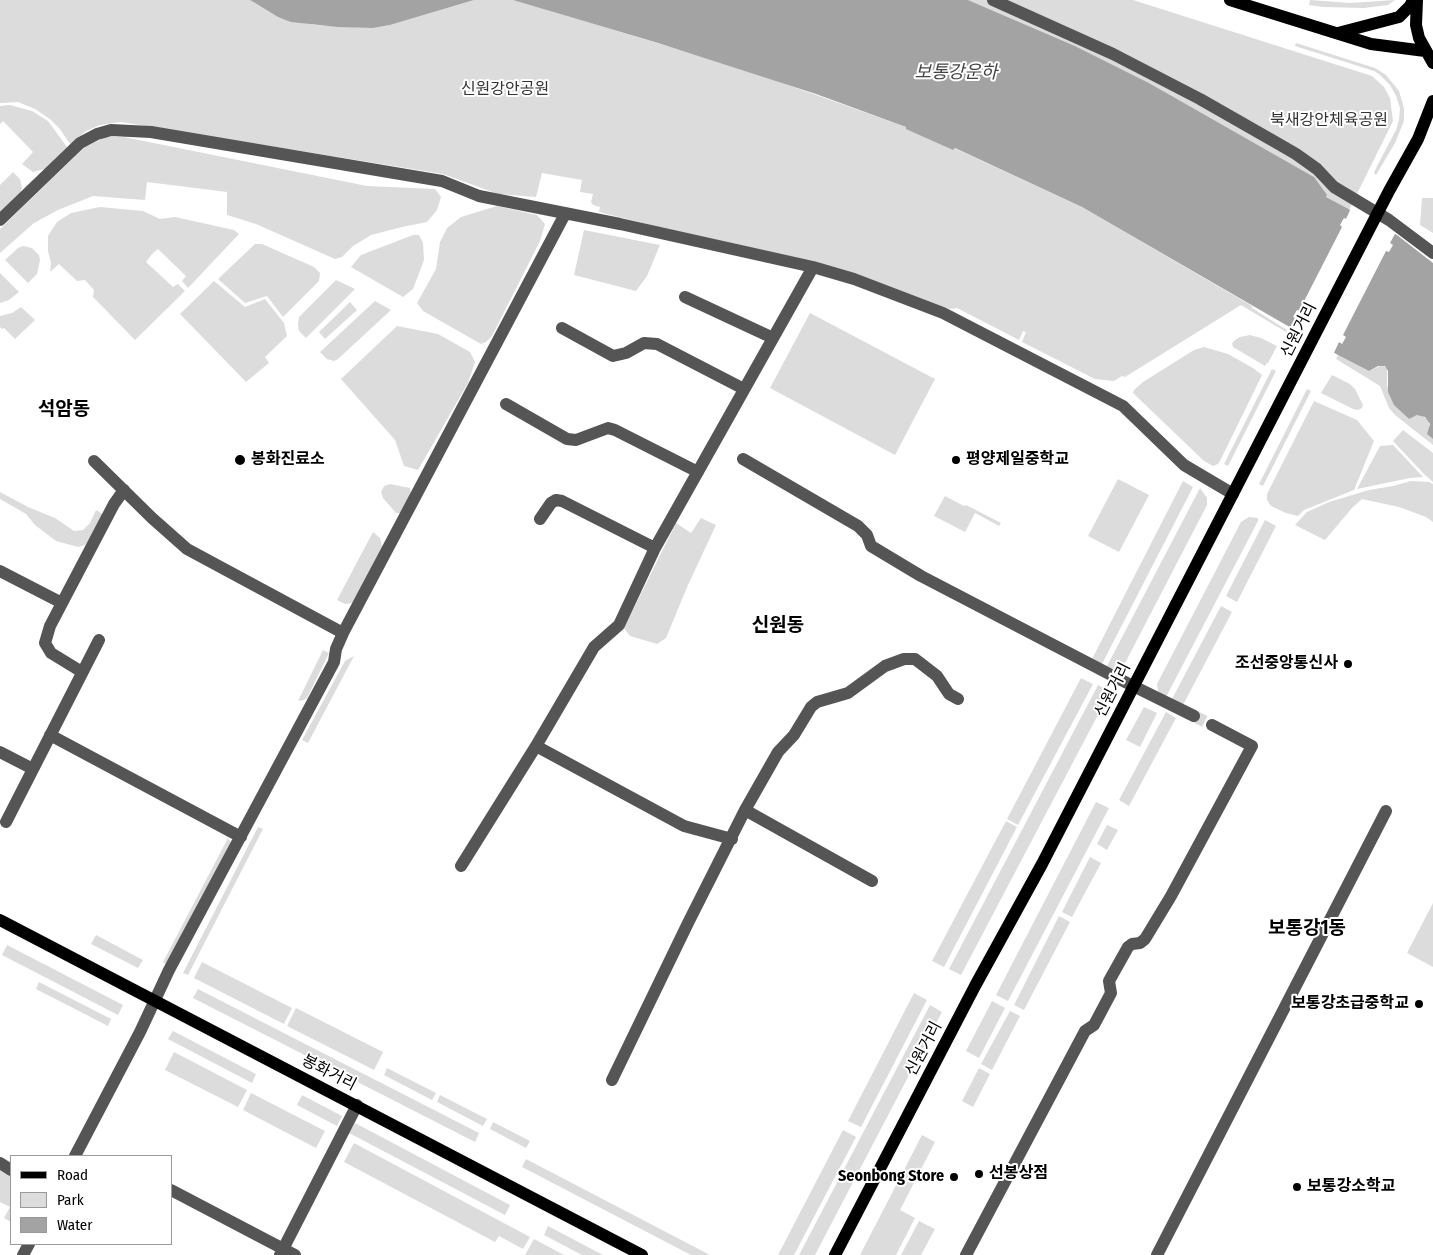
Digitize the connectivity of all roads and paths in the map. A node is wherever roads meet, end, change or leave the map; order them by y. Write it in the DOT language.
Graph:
graph roads {
  1 [pos="993,0"];
  2 [pos="1230,0"];
  3 [pos="1415,0"];
  4 [pos="1336,34"];
  5 [pos="1425,51"];
  6 [pos="1433,63"];
  7 [pos="1433,101"];
  8 [pos="1433,122"];
  9 [pos="1418,139"];
  10 [pos="565,214"];
  11 [pos="0,220"];
  12 [pos="1433,252"];
  13 [pos="813,267"];
  14 [pos="686,297"];
  15 [pos="562,328"];
  16 [pos="773,338"];
  17 [pos="744,389"];
  18 [pos="506,404"];
  19 [pos="743,458"];
  20 [pos="94,462"];
  21 [pos="698,472"];
  22 [pos="124,490"];
  23 [pos="1232,494"];
  24 [pos="540,519"];
  25 [pos="655,548"];
  26 [pos="0,571"];
  27 [pos="62,603"];
  28 [pos="343,633"];
  29 [pos="99,640"];
  30 [pos="82,672"];
  31 [pos="1134,685"];
  32 [pos="958,698"];
  33 [pos="1194,716"];
  34 [pos="1212,725"];
  35 [pos="50,735"];
  36 [pos="536,746"];
  37 [pos="0,752"];
  38 [pos="33,769"];
  39 [pos="745,810"];
  40 [pos="1386,811"];
  41 [pos="6,822"];
  42 [pos="241,837"];
  43 [pos="732,840"];
  44 [pos="461,866"];
  45 [pos="872,881"];
  46 [pos="0,920"];
  47 [pos="155,1002"];
  48 [pos="612,1080"];
  49 [pos="357,1105"];
  50 [pos="76,1155"];
  51 [pos="172,1191"];
  52 [pos="286,1253"];
  53 [pos="642,1255"];
  54 [pos="835,1255"];
  55 [pos="966,1255"];
  56 [pos="1157,1255"];
  1 -- 12 [label="street"];
  2 -- 4 [label="main road"];
  3 -- 4 [label="main road"];
  3 -- 5 [label="main road"];
  4 -- 5 [label="main road"];
  5 -- 6 [label="main road"];
  7 -- 9 [label="main road, 신원거리"];
  8 -- 9 [label="main road, 신원거리"];
  9 -- 23 [label="main road, 신원거리"];
  10 -- 11 [label="street"];
  10 -- 13 [label="street"];
  10 -- 28 [label="street"];
  13 -- 16 [label="street"];
  13 -- 23 [label="street"];
  14 -- 16 [label="street"];
  15 -- 17 [label="street"];
  16 -- 17 [label="street"];
  17 -- 21 [label="street"];
  18 -- 21 [label="street"];
  19 -- 31 [label="street"];
  20 -- 22 [label="street"];
  21 -- 25 [label="street"];
  22 -- 27 [label="street"];
  22 -- 28 [label="street"];
  23 -- 31 [label="main road, 신원거리"];
  24 -- 25 [label="street"];
  25 -- 36 [label="street"];
  26 -- 27 [label="street"];
  27 -- 30 [label="street"];
  28 -- 42 [label="street"];
  29 -- 30 [label="street"];
  30 -- 35 [label="street"];
  31 -- 33 [label="street"];
  31 -- 54 [label="main road, 신원거리"];
  32 -- 39 [label="street"];
  34 -- 55 [label="street"];
  35 -- 38 [label="street"];
  35 -- 42 [label="street"];
  36 -- 43 [label="street"];
  36 -- 44 [label="street"];
  37 -- 38 [label="street"];
  38 -- 41 [label="street"];
  39 -- 43 [label="street"];
  39 -- 45 [label="street"];
  40 -- 56 [label="street"];
  42 -- 47 [label="street"];
  43 -- 48 [label="street"];
  46 -- 47 [label="main road, 봉화거리"];
  47 -- 49 [label="main road, 봉화거리"];
  47 -- 50 [label="street"];
  49 -- 52 [label="street"];
  49 -- 53 [label="main road, 봉화거리"];
  51 -- 52 [label="street"];
}
